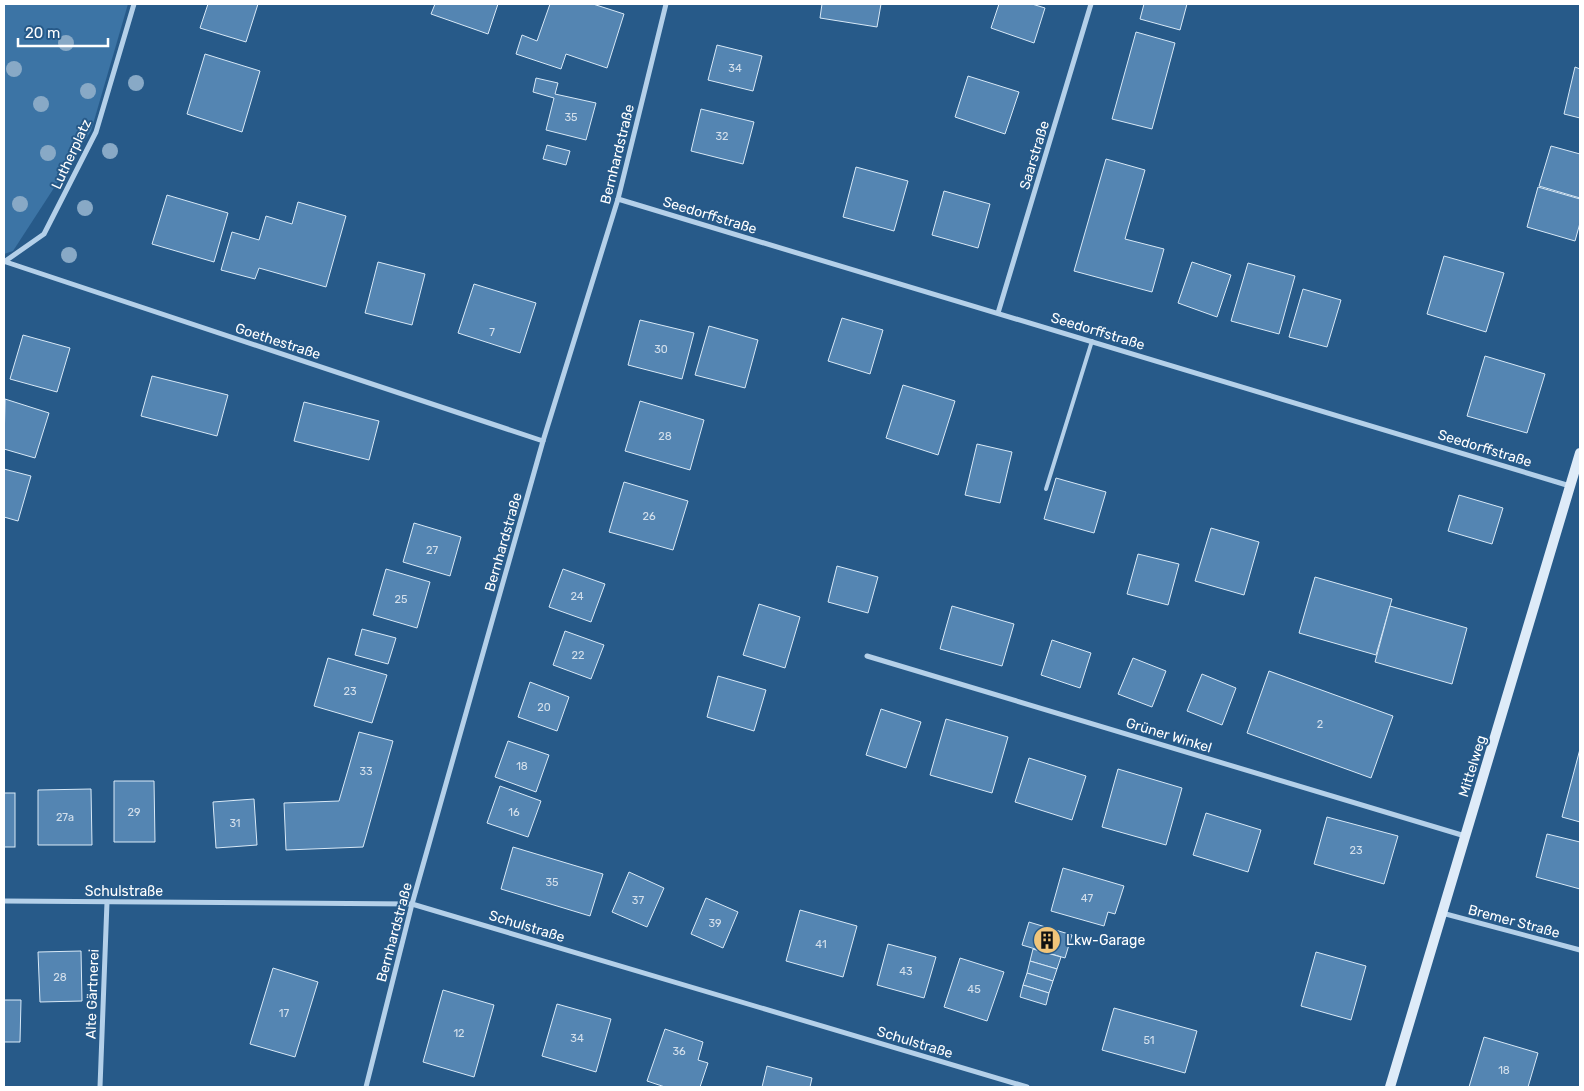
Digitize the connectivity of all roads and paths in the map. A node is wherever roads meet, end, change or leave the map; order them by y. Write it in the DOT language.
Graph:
graph roads {
  1 [pos="134,4"];
  2 [pos="666,4"];
  3 [pos="1091,4"];
  4 [pos="618,199"];
  5 [pos="5,262"];
  6 [pos="998,313"];
  7 [pos="1092,341"];
  8 [pos="543,441"];
  9 [pos="1580,453"];
  10 [pos="1570,486"];
  11 [pos="1046,489"];
  12 [pos="867,656"];
  13 [pos="1465,836"];
  14 [pos="4,901"];
  15 [pos="107,902"];
  16 [pos="412,904"];
  17 [pos="1442,914"];
  18 [pos="1580,950"];
  19 [pos="100,1087"];
  20 [pos="366,1087"];
  21 [pos="1027,1087"];
  22 [pos="1390,1087"];
  1 -- 5 [label="street, Lutherplatz"];
  2 -- 4 [label="street, Bernhardstraße"];
  3 -- 6 [label="street, Saarstraße"];
  4 -- 6 [label="street, Seedorffstraße"];
  4 -- 8 [label="street, Bernhardstraße"];
  5 -- 8 [label="street, Goethestraße"];
  6 -- 7 [label="street, Seedorffstraße"];
  7 -- 10 [label="street, Seedorffstraße"];
  7 -- 11 [label="lane"];
  8 -- 16 [label="street, Bernhardstraße"];
  9 -- 10 [label="street, Mittelweg"];
  10 -- 13 [label="street, Mittelweg"];
  12 -- 13 [label="street, Grüner Winkel"];
  13 -- 17 [label="street, Mittelweg"];
  14 -- 15 [label="street, Schulstraße"];
  15 -- 16 [label="street, Schulstraße"];
  15 -- 19 [label="street, Alte Gärtnerei"];
  16 -- 20 [label="street, Bernhardstraße"];
  16 -- 21 [label="street, Schulstraße"];
  17 -- 18 [label="street, Bremer Straße"];
  17 -- 22 [label="street, Mittelweg"];
}
